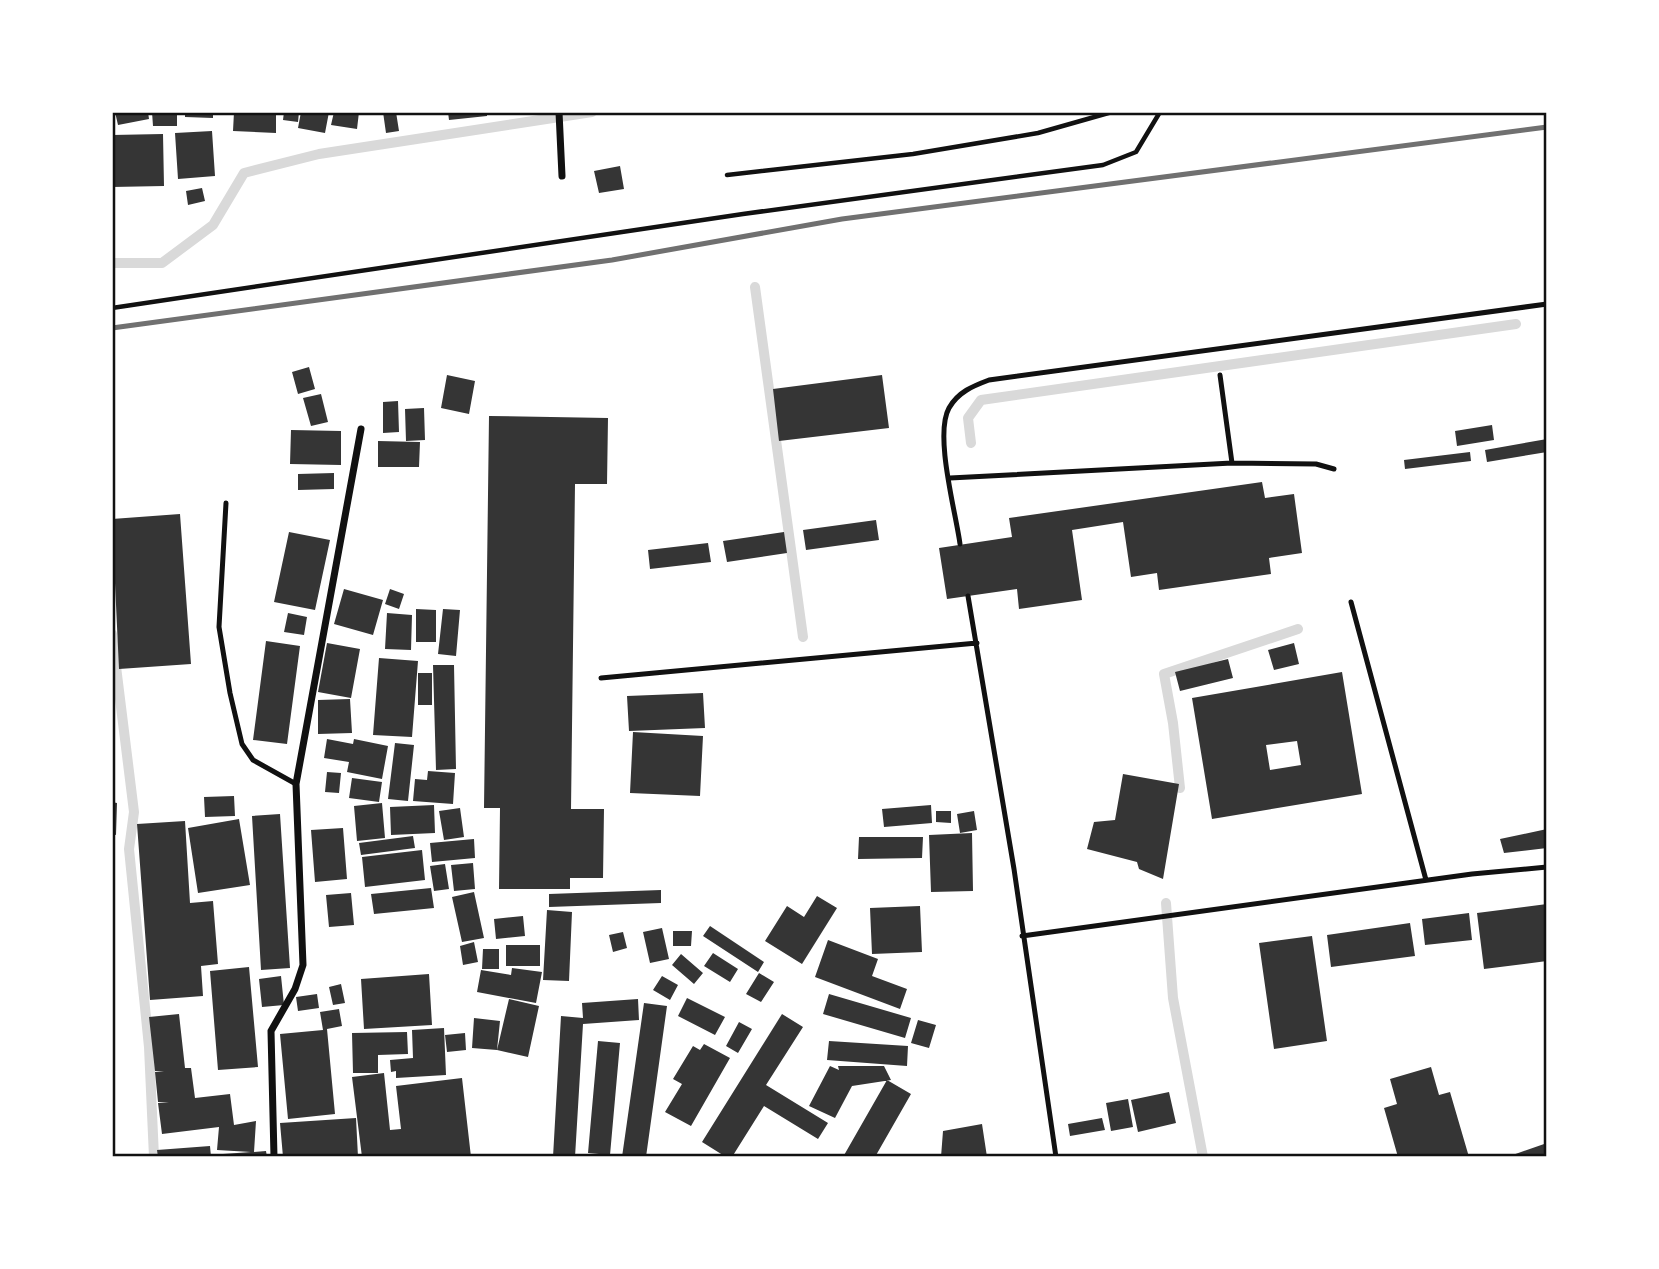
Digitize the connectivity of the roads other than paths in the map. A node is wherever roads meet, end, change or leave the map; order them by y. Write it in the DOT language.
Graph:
graph roads {
  1 [pos="559,112"];
  2 [pos="562,176"];
  3 [pos="1547,304"];
  4 [pos="1220,375"];
  5 [pos="361,429"];
  6 [pos="1233,463"];
  7 [pos="1334,469"];
  8 [pos="950,478"];
  9 [pos="226,503"];
  10 [pos="960,544"];
  11 [pos="968,596"];
  12 [pos="1351,601"];
  13 [pos="977,643"];
  14 [pos="601,678"];
  15 [pos="296,784"];
  16 [pos="1547,867"];
  17 [pos="1426,880"];
  18 [pos="1022,936"];
  19 [pos="274,1157"];
  20 [pos="1056,1157"];
  1 -- 2 [label="street"];
  3 -- 8 [label="lane"];
  4 -- 6 [label="lane"];
  5 -- 15 [label="street"];
  6 -- 7 [label="lane"];
  6 -- 8 [label="lane"];
  8 -- 10 [label="lane"];
  9 -- 15 [label="lane"];
  11 -- 13 [label="lane"];
  12 -- 17 [label="lane"];
  13 -- 14 [label="lane"];
  13 -- 18 [label="lane"];
  15 -- 19 [label="street"];
  16 -- 17 [label="lane"];
  17 -- 18 [label="lane"];
  18 -- 20 [label="lane"];
}
